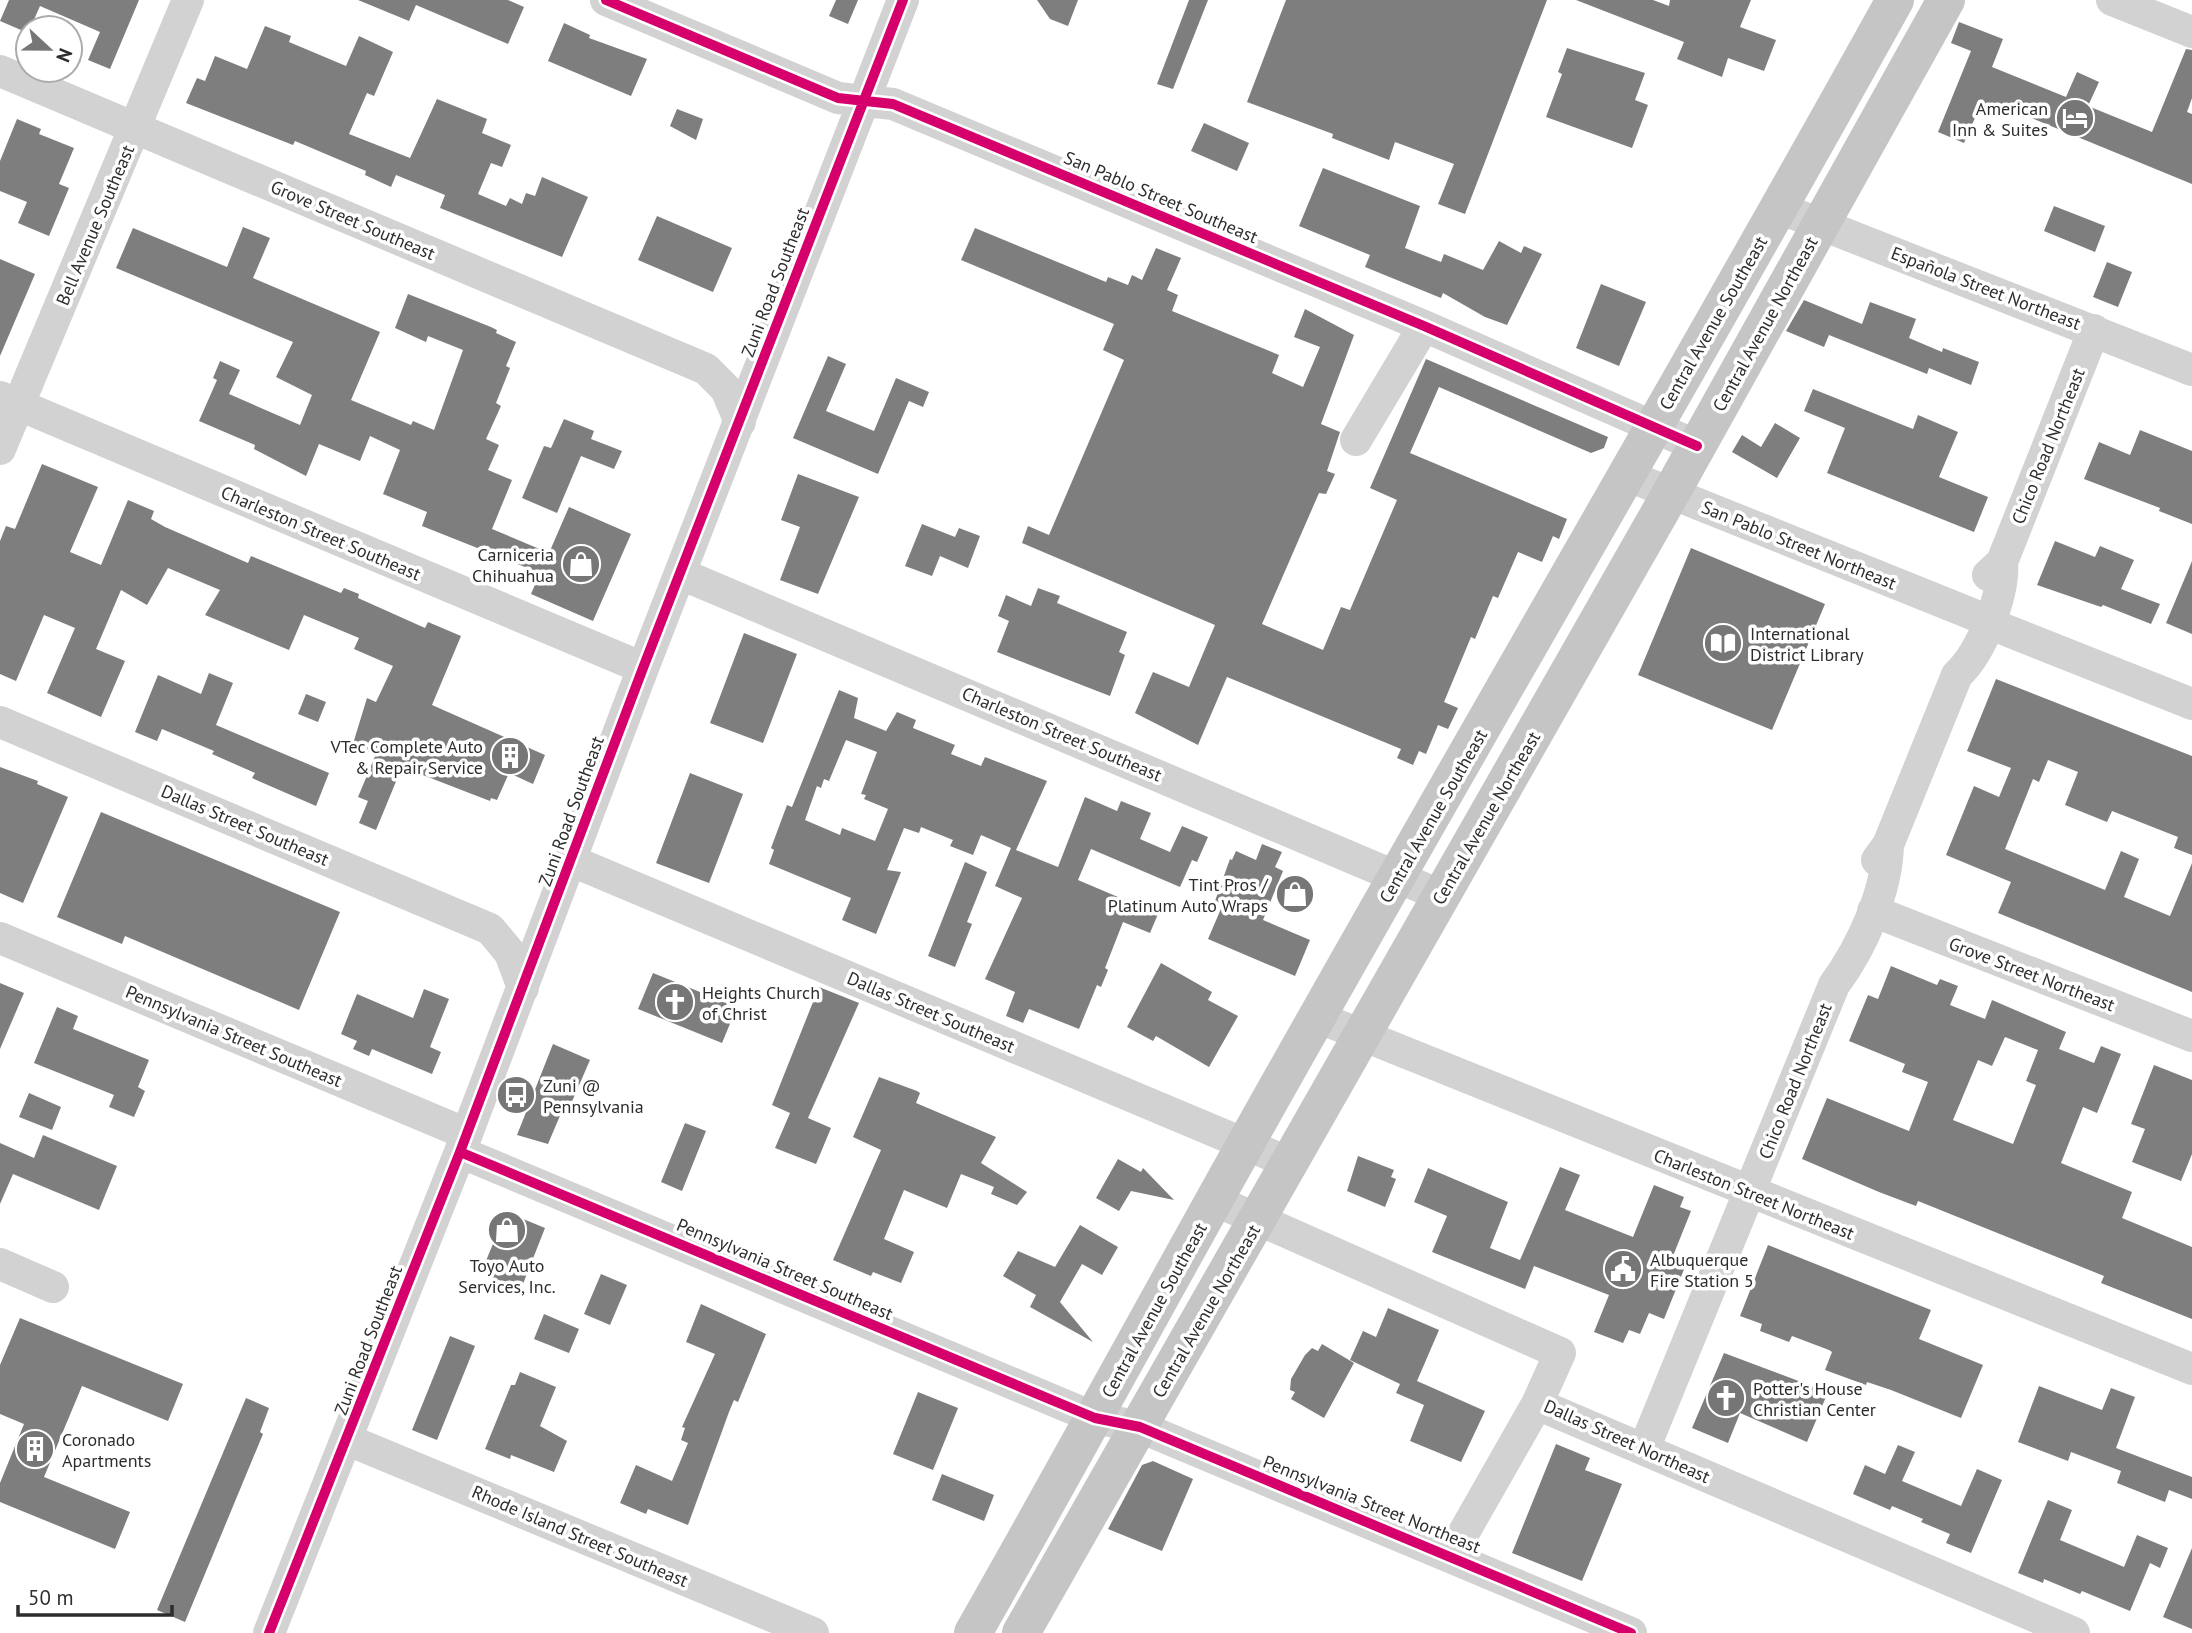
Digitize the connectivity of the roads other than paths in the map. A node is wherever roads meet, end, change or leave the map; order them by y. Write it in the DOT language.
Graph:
graph roads {
  1 [pos="188,0"];
  2 [pos="606,0"];
  3 [pos="903,0"];
  4 [pos="1895,0"];
  5 [pos="1946,0"];
  6 [pos="2112,0"];
  7 [pos="2192,32"];
  8 [pos="0,71"];
  9 [pos="864,100"];
  10 [pos="136,129"];
  11 [pos="1779,208"];
  12 [pos="1821,225"];
  13 [pos="1424,326"];
  14 [pos="2094,330"];
  15 [pos="763,361"];
  16 [pos="706,369"];
  17 [pos="2192,370"];
  18 [pos="9,400"];
  19 [pos="740,422"];
  20 [pos="1652,428"];
  21 [pos="1356,440"];
  22 [pos="1697,446"];
  23 [pos="0,449"];
  24 [pos="1626,475"];
  25 [pos="1671,493"];
  26 [pos="681,574"];
  27 [pos="1980,619"];
  28 [pos="643,667"];
  29 [pos="2192,704"];
  30 [pos="0,722"];
  31 [pos="1888,845"];
  32 [pos="572,861"];
  33 [pos="1398,876"];
  34 [pos="1442,895"];
  35 [pos="1873,911"];
  36 [pos="550,918"];
  37 [pos="490,929"];
  38 [pos="0,937"];
  39 [pos="1834,985"];
  40 [pos="523,988"];
  41 [pos="1317,1017"];
  42 [pos="1363,1035"];
  43 [pos="2192,1036"];
  44 [pos="464,1143"];
  45 [pos="1245,1144"];
  46 [pos="1290,1163"];
  47 [pos="1751,1193"];
  48 [pos="1214,1200"];
  49 [pos="1257,1221"];
  50 [pos="0,1264"];
  51 [pos="53,1287"];
  52 [pos="2192,1369"];
  53 [pos="1537,1404"];
  54 [pos="1096,1418"];
  55 [pos="1140,1427"];
  56 [pos="348,1440"];
  57 [pos="1644,1449"];
  58 [pos="1451,1555"];
  59 [pos="1622,1631"];
  60 [pos="269,1633"];
  61 [pos="813,1633"];
  62 [pos="973,1633"];
  63 [pos="1021,1633"];
  64 [pos="2074,1633"];
  1 -- 10 [label="street, Bell Avenue Southeast"];
  2 -- 9 [label="street, San Pablo Street Southeast"];
  3 -- 9 [label="street, Zuni Road Southeast"];
  4 -- 11 [label="main road, Central Avenue Southeast"];
  5 -- 12 [label="main road, Central Avenue Northeast"];
  6 -- 7 [label="street"];
  8 -- 10 [label="street, Grove Street Southeast"];
  9 -- 13 [label="street, San Pablo Street Southeast"];
  9 -- 15 [label="street, Zuni Road Southeast"];
  10 -- 16 [label="street, Grove Street Southeast"];
  10 -- 18 [label="street, Bell Avenue Southeast"];
  11 -- 12 [label="street, Española Street Northeast"];
  11 -- 20 [label="main road, Central Avenue Southeast"];
  12 -- 14 [label="street, Española Street Northeast"];
  12 -- 22 [label="main road, Central Avenue Northeast"];
  13 -- 20 [label="street, San Pablo Street Southeast"];
  13 -- 21 [label="street"];
  14 -- 17 [label="street, Española Street Northeast"];
  14 -- 27 [label="street, Chico Road Northeast"];
  15 -- 16 [label="street, Grove Street Southeast"];
  15 -- 19 [label="street, Zuni Road Southeast"];
  16 -- 19 [label="street, Grove Street Southeast"];
  18 -- 23 [label="street, Bell Avenue Southeast"];
  18 -- 28 [label="street, Charleston Street Southeast"];
  19 -- 26 [label="street, Zuni Road Southeast"];
  20 -- 22 [label="street, San Pablo Street Southeast"];
  20 -- 24 [label="main road, Central Avenue Southeast"];
  22 -- 25 [label="main road, Central Avenue Northeast"];
  24 -- 25 [label="street, San Pablo Street Northeast"];
  24 -- 33 [label="main road, Central Avenue Southeast"];
  25 -- 27 [label="street, San Pablo Street Northeast"];
  25 -- 34 [label="main road, Central Avenue Northeast"];
  26 -- 28 [label="street, Zuni Road Southeast"];
  26 -- 33 [label="street, Charleston Street Southeast"];
  27 -- 29 [label="street, San Pablo Street Northeast"];
  27 -- 31 [label="street, Chico Road Northeast"];
  28 -- 32 [label="street, Zuni Road Southeast"];
  30 -- 37 [label="street, Dallas Street Southeast"];
  31 -- 35 [label="street, Chico Road Northeast"];
  31 -- 39 [label="street, Chico Road Northeast"];
  32 -- 36 [label="street, Zuni Road Southeast"];
  32 -- 45 [label="street, Dallas Street Southeast"];
  33 -- 34 [label="street, Charleston Street Southeast"];
  33 -- 41 [label="main road, Central Avenue Southeast"];
  34 -- 42 [label="main road, Central Avenue Northeast"];
  35 -- 39 [label="street, Chico Road Northeast"];
  35 -- 43 [label="street, Grove Street Northeast"];
  36 -- 37 [label="street, Dallas Street Southeast"];
  36 -- 40 [label="street, Zuni Road Southeast"];
  37 -- 40 [label="street, Dallas Street Southeast"];
  38 -- 44 [label="street, Pennsylvania Street Southeast"];
  39 -- 47 [label="street, Chico Road Northeast"];
  40 -- 44 [label="street, Zuni Road Southeast"];
  41 -- 42 [label="street, Charleston Street Northeast"];
  41 -- 45 [label="main road, Central Avenue Southeast"];
  42 -- 46 [label="main road, Central Avenue Northeast"];
  42 -- 47 [label="street, Charleston Street Northeast"];
  44 -- 54 [label="street, Pennsylvania Street Southeast"];
  44 -- 56 [label="street, Zuni Road Southeast"];
  45 -- 46 [label="street, Dallas Street Southeast"];
  45 -- 48 [label="main road, Central Avenue Southeast"];
  46 -- 49 [label="main road, Central Avenue Northeast"];
  47 -- 52 [label="street, Charleston Street Northeast"];
  47 -- 57 [label="street, Chico Road Northeast"];
  48 -- 49 [label="street, Dallas Street Northeast"];
  48 -- 54 [label="main road, Central Avenue Southeast"];
  49 -- 53 [label="street, Dallas Street Northeast"];
  49 -- 55 [label="main road, Central Avenue Northeast"];
  50 -- 51 [label="street"];
  53 -- 57 [label="street, Dallas Street Northeast"];
  53 -- 58 [label="street"];
  54 -- 55 [label="street, Pennsylvania Street Northeast"];
  54 -- 62 [label="main road, Central Avenue Southeast"];
  55 -- 58 [label="street, Pennsylvania Street Northeast"];
  55 -- 63 [label="main road, Central Avenue Northeast"];
  56 -- 60 [label="street, Zuni Road Southeast"];
  56 -- 61 [label="street, Rhode Island Street Southeast"];
  57 -- 64 [label="street, Dallas Street Northeast"];
  58 -- 59 [label="street, Pennsylvania Street Northeast"];
}
